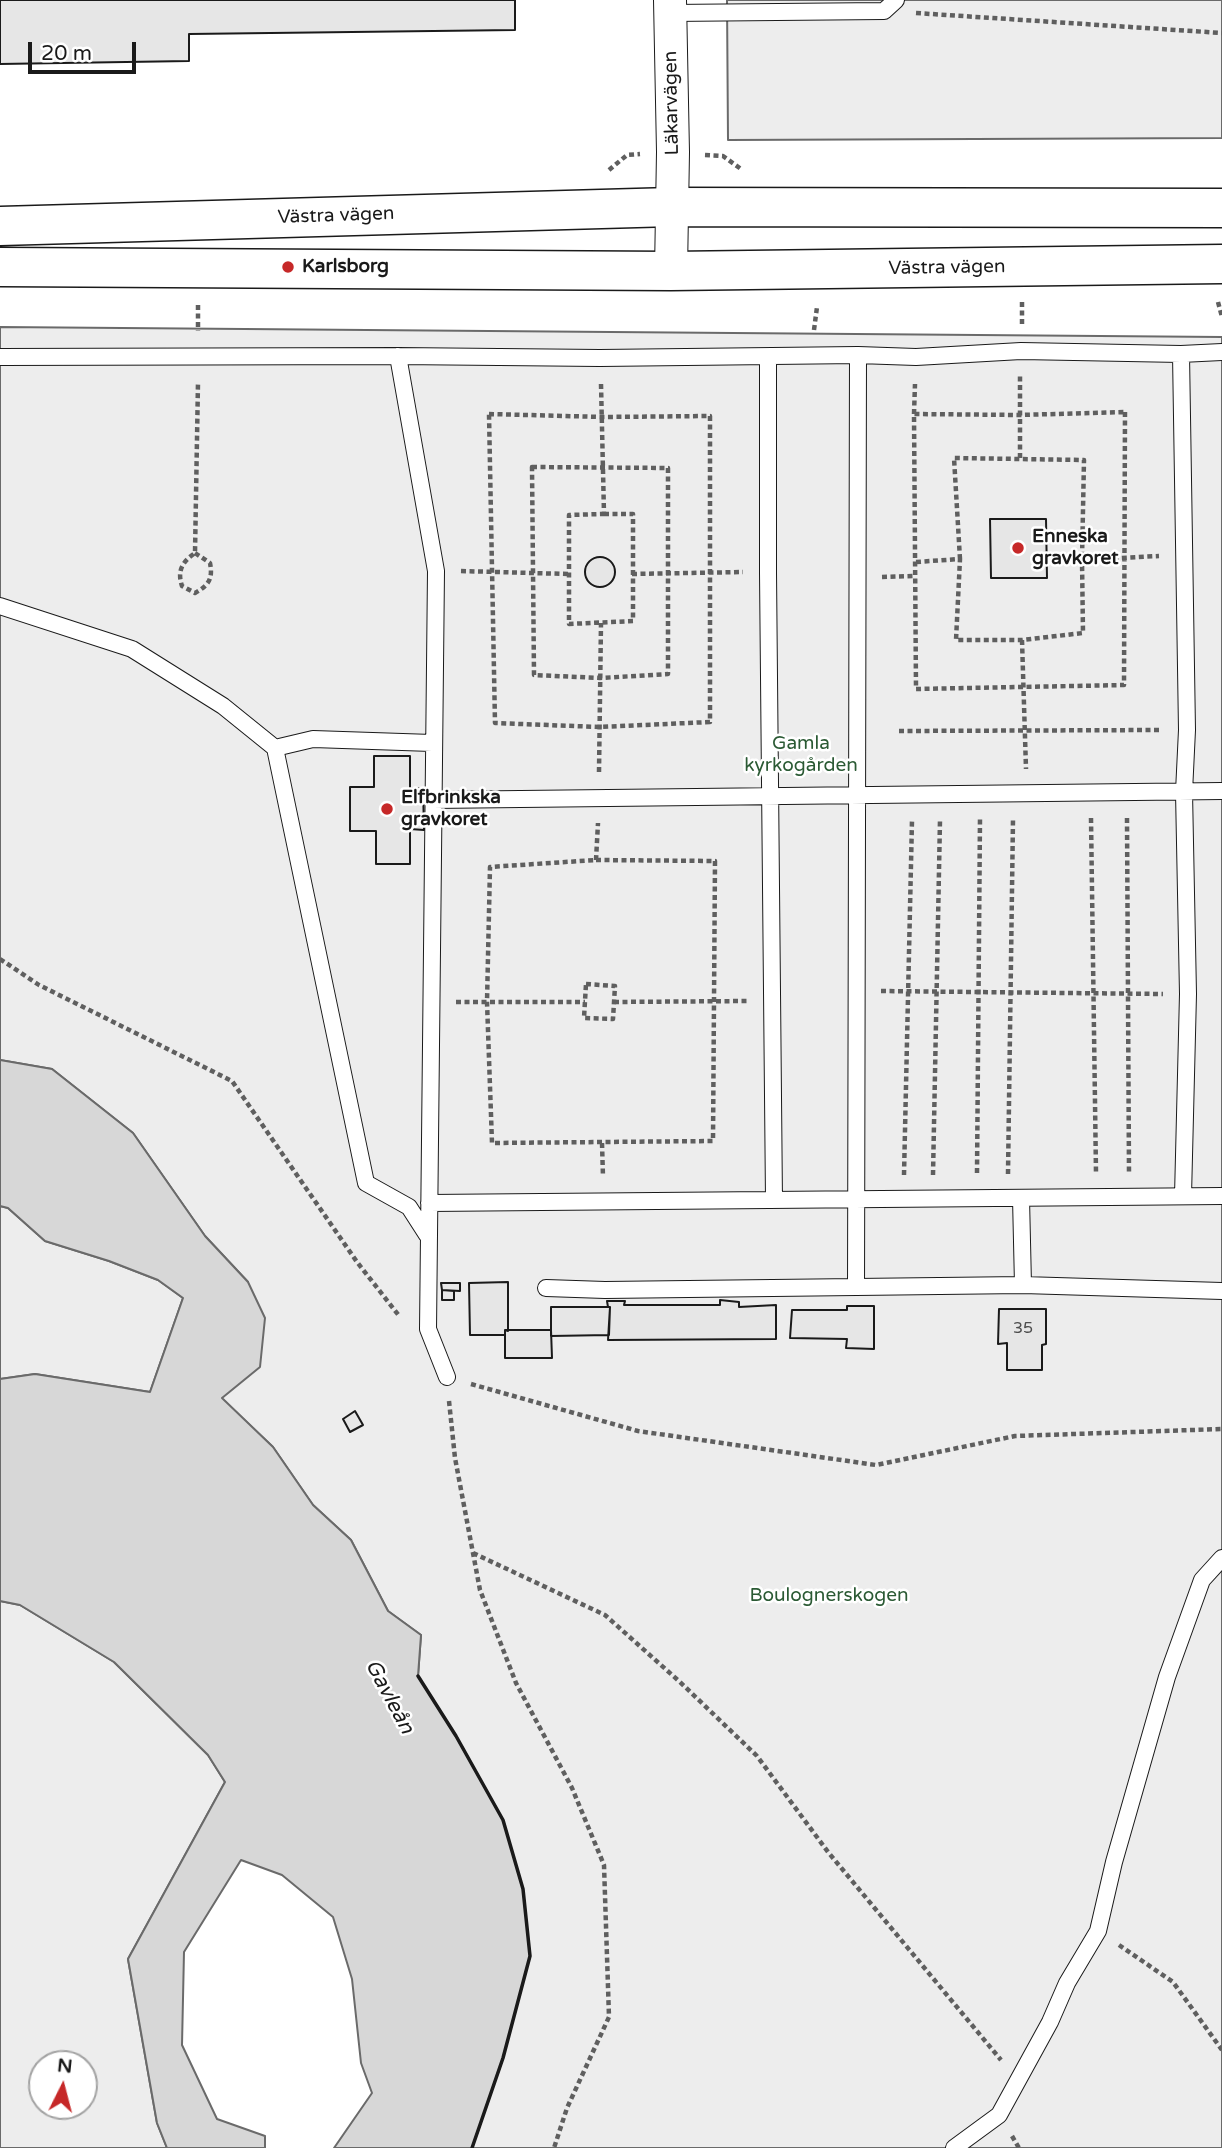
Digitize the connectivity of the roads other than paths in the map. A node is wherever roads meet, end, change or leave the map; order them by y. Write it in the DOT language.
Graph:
graph roads {
  1 [pos="890,6"];
  2 [pos="670,7"];
  3 [pos="672,206"];
  4 [pos="1222,208"];
  5 [pos="0,226"];
  6 [pos="1222,264"];
  7 [pos="0,267"];
  8 [pos="671,271"];
  9 [pos="1222,352"];
  10 [pos="1181,354"];
  11 [pos="858,355"];
  12 [pos="398,356"];
  13 [pos="0,357"];
  14 [pos="768,357"];
  15 [pos="0,606"];
  16 [pos="432,743"];
  17 [pos="275,747"];
  18 [pos="1222,791"];
  19 [pos="1184,792"];
  20 [pos="856,795"];
  21 [pos="770,797"];
  22 [pos="433,800"];
  23 [pos="1182,1196"];
  24 [pos="1222,1196"];
  25 [pos="1014,1198"];
  26 [pos="856,1199"];
  27 [pos="774,1200"];
  28 [pos="429,1203"];
  29 [pos="427,1235"];
  30 [pos="1023,1285"];
  31 [pos="856,1287"];
  32 [pos="547,1288"];
  33 [pos="1222,1291"];
  34 [pos="447,1377"];
  35 [pos="1222,1558"];
  36 [pos="954,2148"];
  1 -- 2 [label="lane"];
  2 -- 3 [label="street, Läkarvägen"];
  3 -- 4 [label="main road, Västra vägen"];
  3 -- 5 [label="main road, Västra vägen"];
  3 -- 8 [label="street"];
  6 -- 8 [label="main road, Västra vägen"];
  7 -- 8 [label="main road, Västra vägen"];
  9 -- 10 [label="lane"];
  10 -- 11 [label="lane"];
  10 -- 19 [label="lane"];
  11 -- 14 [label="lane"];
  11 -- 20 [label="lane"];
  12 -- 13 [label="lane"];
  12 -- 14 [label="lane"];
  12 -- 16 [label="lane"];
  14 -- 21 [label="lane"];
  15 -- 17 [label="lane"];
  16 -- 17 [label="lane"];
  16 -- 22 [label="lane"];
  17 -- 29 [label="lane"];
  18 -- 19 [label="lane"];
  19 -- 20 [label="lane"];
  19 -- 23 [label="lane"];
  20 -- 21 [label="lane"];
  20 -- 26 [label="lane"];
  21 -- 22 [label="lane"];
  21 -- 27 [label="lane"];
  22 -- 28 [label="lane"];
  23 -- 24 [label="lane"];
  23 -- 25 [label="lane"];
  25 -- 26 [label="lane"];
  25 -- 30 [label="lane"];
  26 -- 27 [label="lane"];
  26 -- 31 [label="lane"];
  27 -- 28 [label="lane"];
  28 -- 29 [label="lane"];
  29 -- 34 [label="lane"];
  30 -- 31 [label="lane"];
  30 -- 33 [label="lane"];
  31 -- 32 [label="lane"];
  35 -- 36 [label="lane"];
}
